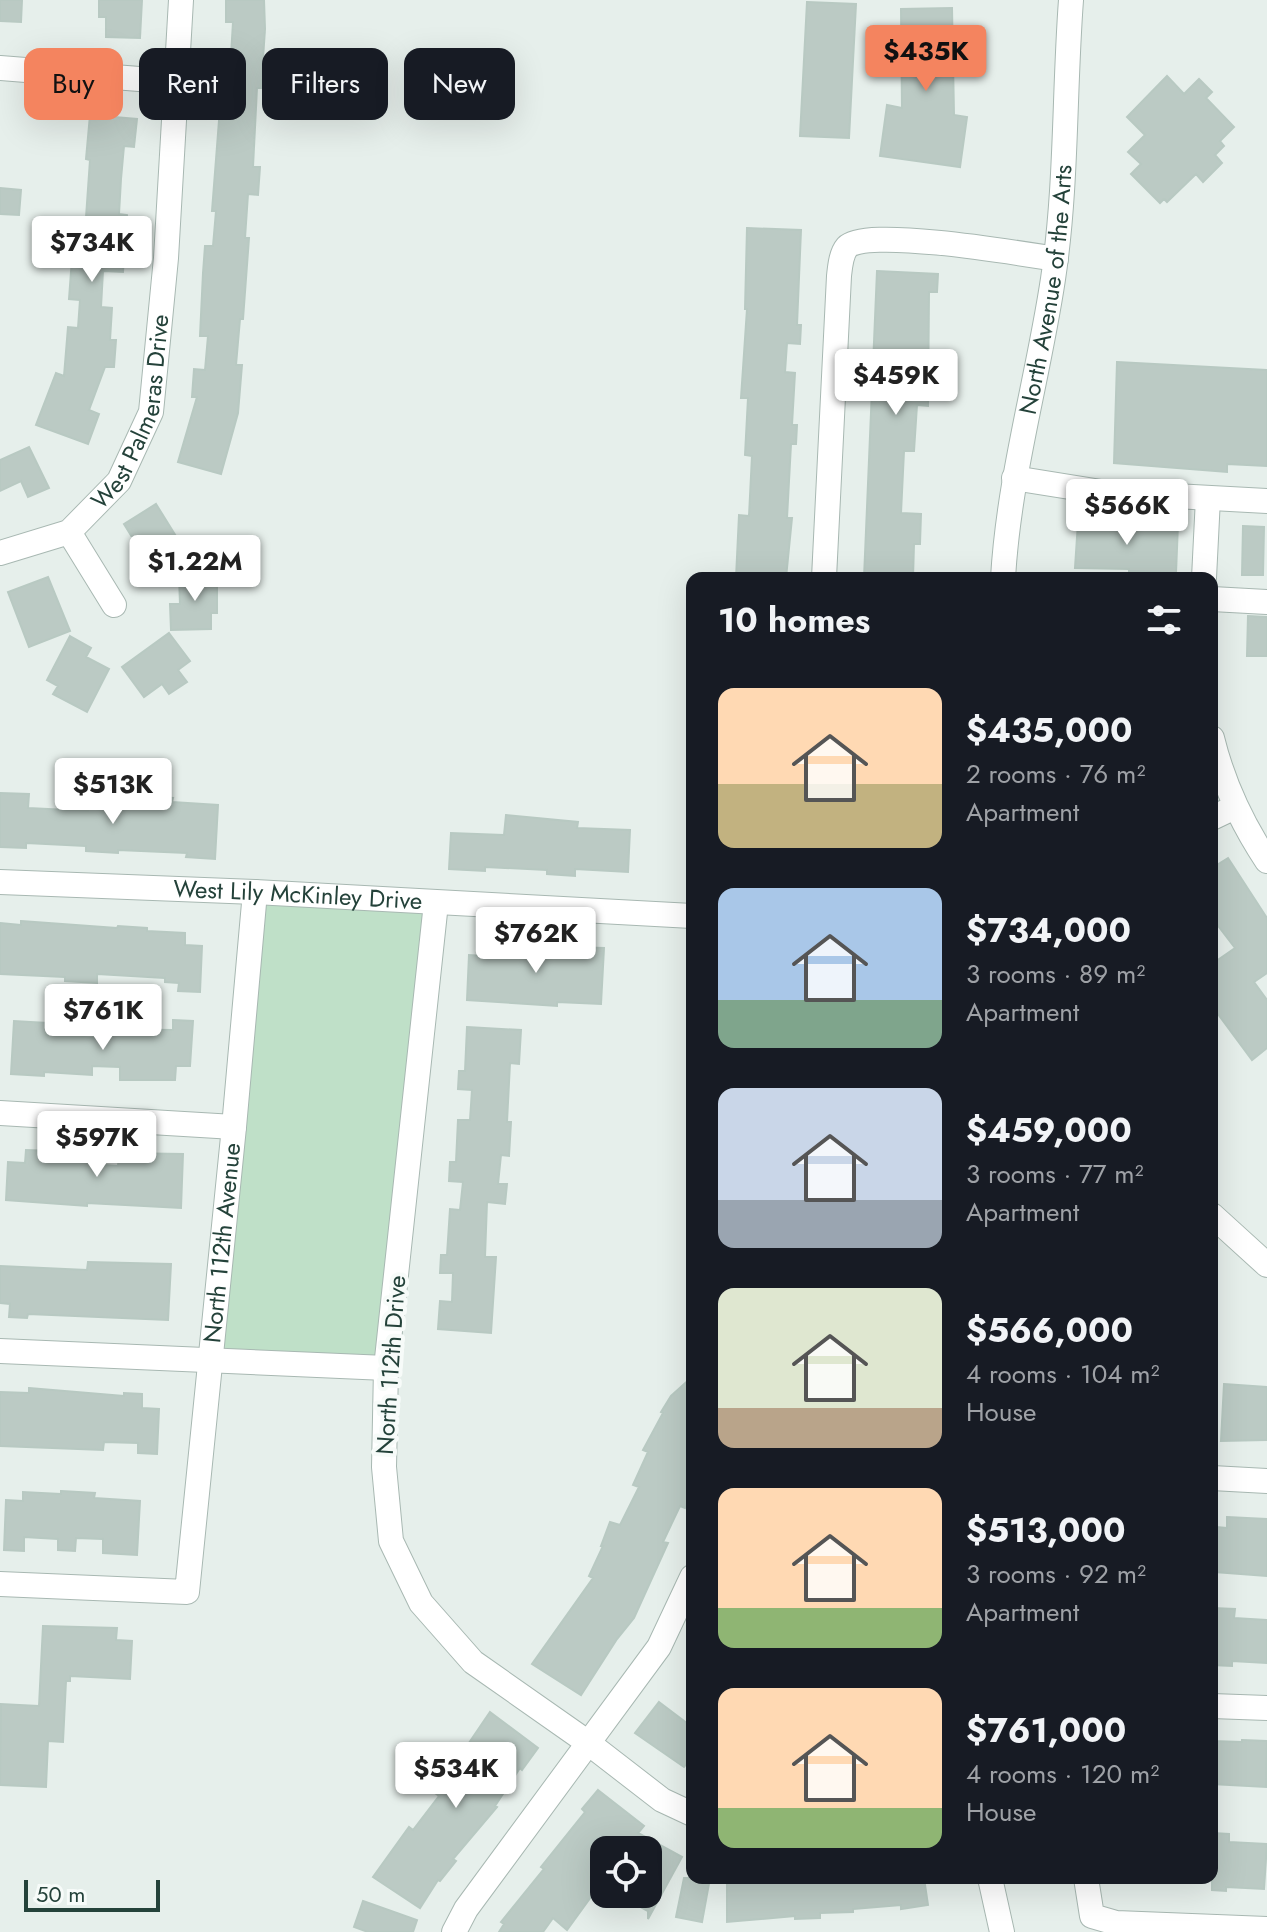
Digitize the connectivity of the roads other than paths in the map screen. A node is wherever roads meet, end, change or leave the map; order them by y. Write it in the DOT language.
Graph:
graph roads {
  1 [pos="181,0"];
  2 [pos="1071,0"];
  3 [pos="179,48"];
  4 [pos="0,68"];
  5 [pos="139,79"];
  6 [pos="175,120"];
  7 [pos="1056,259"];
  8 [pos="1014,478"];
  9 [pos="1208,498"];
  10 [pos="1267,501"];
  11 [pos="69,532"];
  12 [pos="0,553"];
  13 [pos="824,572"];
  14 [pos="1004,572"];
  15 [pos="1204,572"];
  16 [pos="1218,599"];
  17 [pos="1267,602"];
  18 [pos="114,605"];
  19 [pos="1218,756"];
  20 [pos="1235,807"];
  21 [pos="1218,815"];
  22 [pos="1267,861"];
  23 [pos="0,882"];
  24 [pos="255,892"];
  25 [pos="436,903"];
  26 [pos="686,916"];
  27 [pos="0,1113"];
  28 [pos="234,1127"];
  29 [pos="1218,1224"];
  30 [pos="1267,1265"];
  31 [pos="0,1351"];
  32 [pos="209,1362"];
  33 [pos="386,1368"];
  34 [pos="1218,1478"];
  35 [pos="1267,1481"];
  36 [pos="0,1584"];
  37 [pos="686,1590"];
  38 [pos="1218,1706"];
  39 [pos="1267,1708"];
  40 [pos="587,1742"];
  41 [pos="686,1811"];
  42 [pos="991,1884"];
  43 [pos="1087,1884"];
  44 [pos="1267,1929"];
  45 [pos="454,1932"];
  46 [pos="1002,1932"];
  1 -- 3 [label="street, West Palmeras Drive"];
  2 -- 7 [label="street, North Avenue of the Arts"];
  4 -- 5 [label="street"];
  6 -- 11 [label="street, West Palmeras Drive"];
  7 -- 8 [label="street, North Avenue of the Arts"];
  7 -- 13 [label="street"];
  8 -- 9 [label="street"];
  8 -- 14 [label="street, North Avenue of the Arts"];
  9 -- 10 [label="street"];
  9 -- 15 [label="street"];
  11 -- 12 [label="street"];
  11 -- 18 [label="street, West Palmeras Drive"];
  16 -- 17 [label="street"];
  19 -- 20 [label="street"];
  20 -- 21 [label="street"];
  20 -- 22 [label="street"];
  23 -- 24 [label="street, West Lily McKinley Drive"];
  24 -- 25 [label="street, West Lily McKinley Drive"];
  24 -- 28 [label="street, North 112th Avenue"];
  25 -- 26 [label="street, West Lily McKinley Drive"];
  25 -- 33 [label="street, North 112th Drive"];
  27 -- 28 [label="street"];
  28 -- 32 [label="street, North 112th Avenue"];
  29 -- 30 [label="street"];
  31 -- 32 [label="street"];
  32 -- 33 [label="street"];
  32 -- 36 [label="street, North 112th Avenue"];
  33 -- 40 [label="street, North 112th Drive"];
  34 -- 35 [label="street"];
  37 -- 40 [label="street"];
  38 -- 39 [label="street"];
  40 -- 41 [label="street, North 112th Drive"];
  40 -- 45 [label="street"];
  42 -- 46 [label="street"];
  43 -- 44 [label="street"];
}
